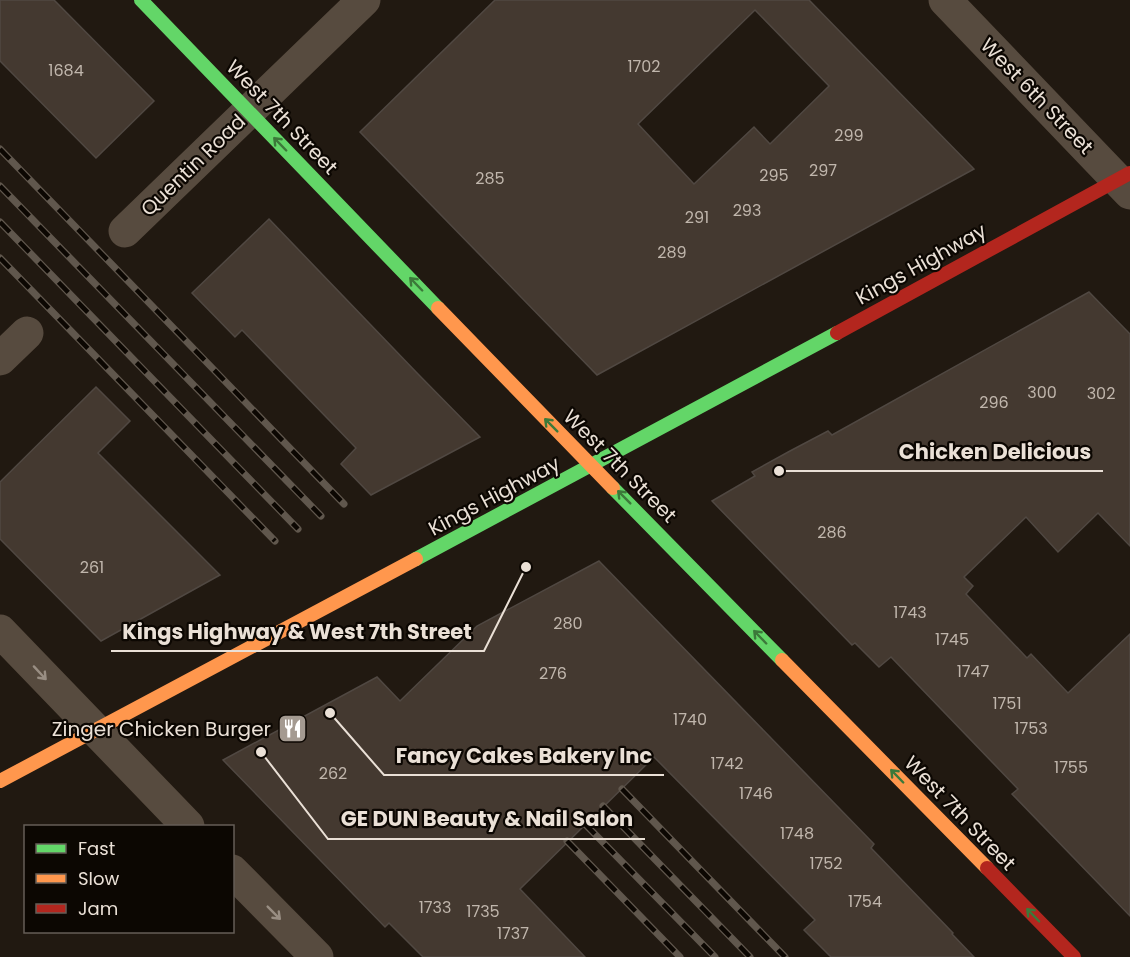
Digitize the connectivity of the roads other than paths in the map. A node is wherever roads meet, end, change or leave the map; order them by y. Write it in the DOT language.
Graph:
graph roads {
  1 [pos="141,0"];
  2 [pos="364,0"];
  3 [pos="945,0"];
  4 [pos="249,111"];
  5 [pos="1125,181"];
  6 [pos="125,231"];
  7 [pos="27,333"];
  8 [pos="0,360"];
  9 [pos="592,466"];
  10 [pos="0,631"];
  11 [pos="95,730"];
  12 [pos="0,781"];
  13 [pos="187,825"];
  14 [pos="234,873"];
  15 [pos="317,957"];
  16 [pos="1074,957"];
  1 -- 4 [label="street, West 7th Street"];
  2 -- 4 [label="street, Quentin Road"];
  3 -- 5 [label="street, West 6th Street"];
  4 -- 6 [label="street, Quentin Road"];
  9 -- 4 [label="street, West 7th Street, one-way"];
  5 -- 9 [label="street, Kings Highway"];
  7 -- 8 [label="street"];
  9 -- 11 [label="street, Kings Highway"];
  16 -- 9 [label="street, West 7th Street, one-way"];
  10 -- 11 [label="street, one-way"];
  11 -- 12 [label="street, Kings Highway"];
  11 -- 13 [label="street"];
  14 -- 15 [label="street, one-way"];
}
